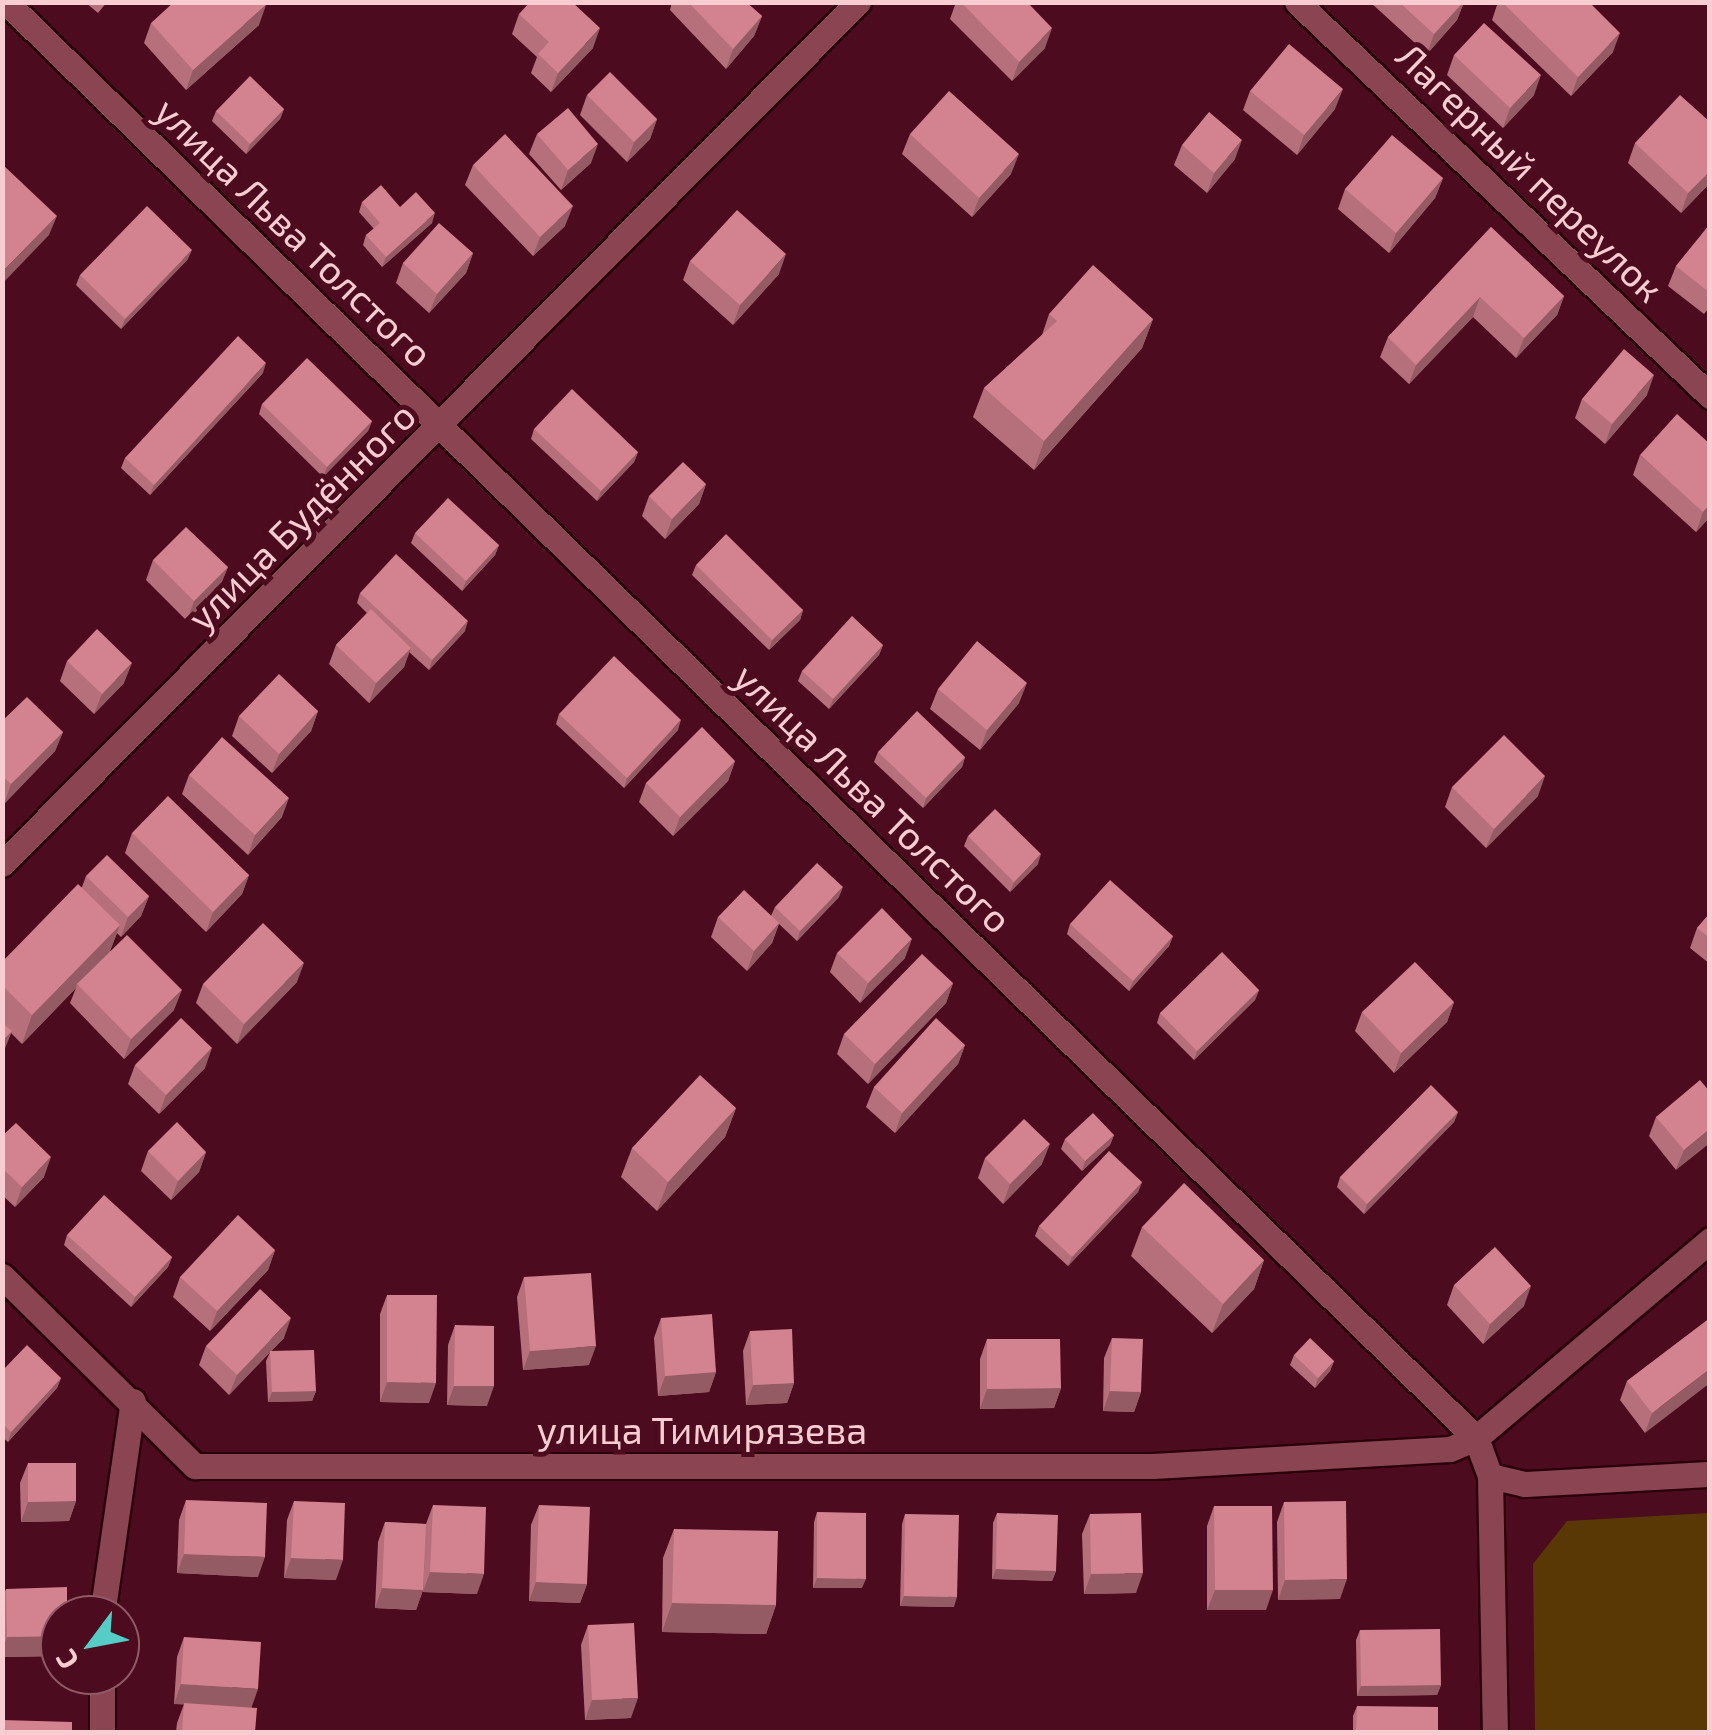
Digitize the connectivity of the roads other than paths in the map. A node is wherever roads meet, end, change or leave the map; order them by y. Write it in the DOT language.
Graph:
graph roads {
  1 [pos="6,2"];
  2 [pos="858,2"];
  3 [pos="1298,2"];
  4 [pos="1710,396"];
  5 [pos="442,429"];
  6 [pos="2,864"];
  7 [pos="1710,1240"];
  8 [pos="2,1276"];
  9 [pos="133,1401"];
  10 [pos="1476,1438"];
  11 [pos="1710,1474"];
  12 [pos="1490,1476"];
  13 [pos="105,1595"];
  14 [pos="102,1695"];
  15 [pos="102,1732"];
  16 [pos="1495,1732"];
  1 -- 5 [label="street, улица Льва Толстого"];
  2 -- 5 [label="street, улица Будённого"];
  3 -- 4 [label="street, Лагерный переулок"];
  5 -- 6 [label="street, улица Будённого"];
  5 -- 10 [label="street, улица Льва Толстого"];
  7 -- 10 [label="street"];
  8 -- 9 [label="street, улица Тимирязева"];
  9 -- 10 [label="street, улица Тимирязева"];
  9 -- 13 [label="street"];
  10 -- 12 [label="street, улица Льва Толстого"];
  11 -- 12 [label="street"];
  12 -- 16 [label="street, улица Льва Толстого"];
  14 -- 15 [label="street"];
}
